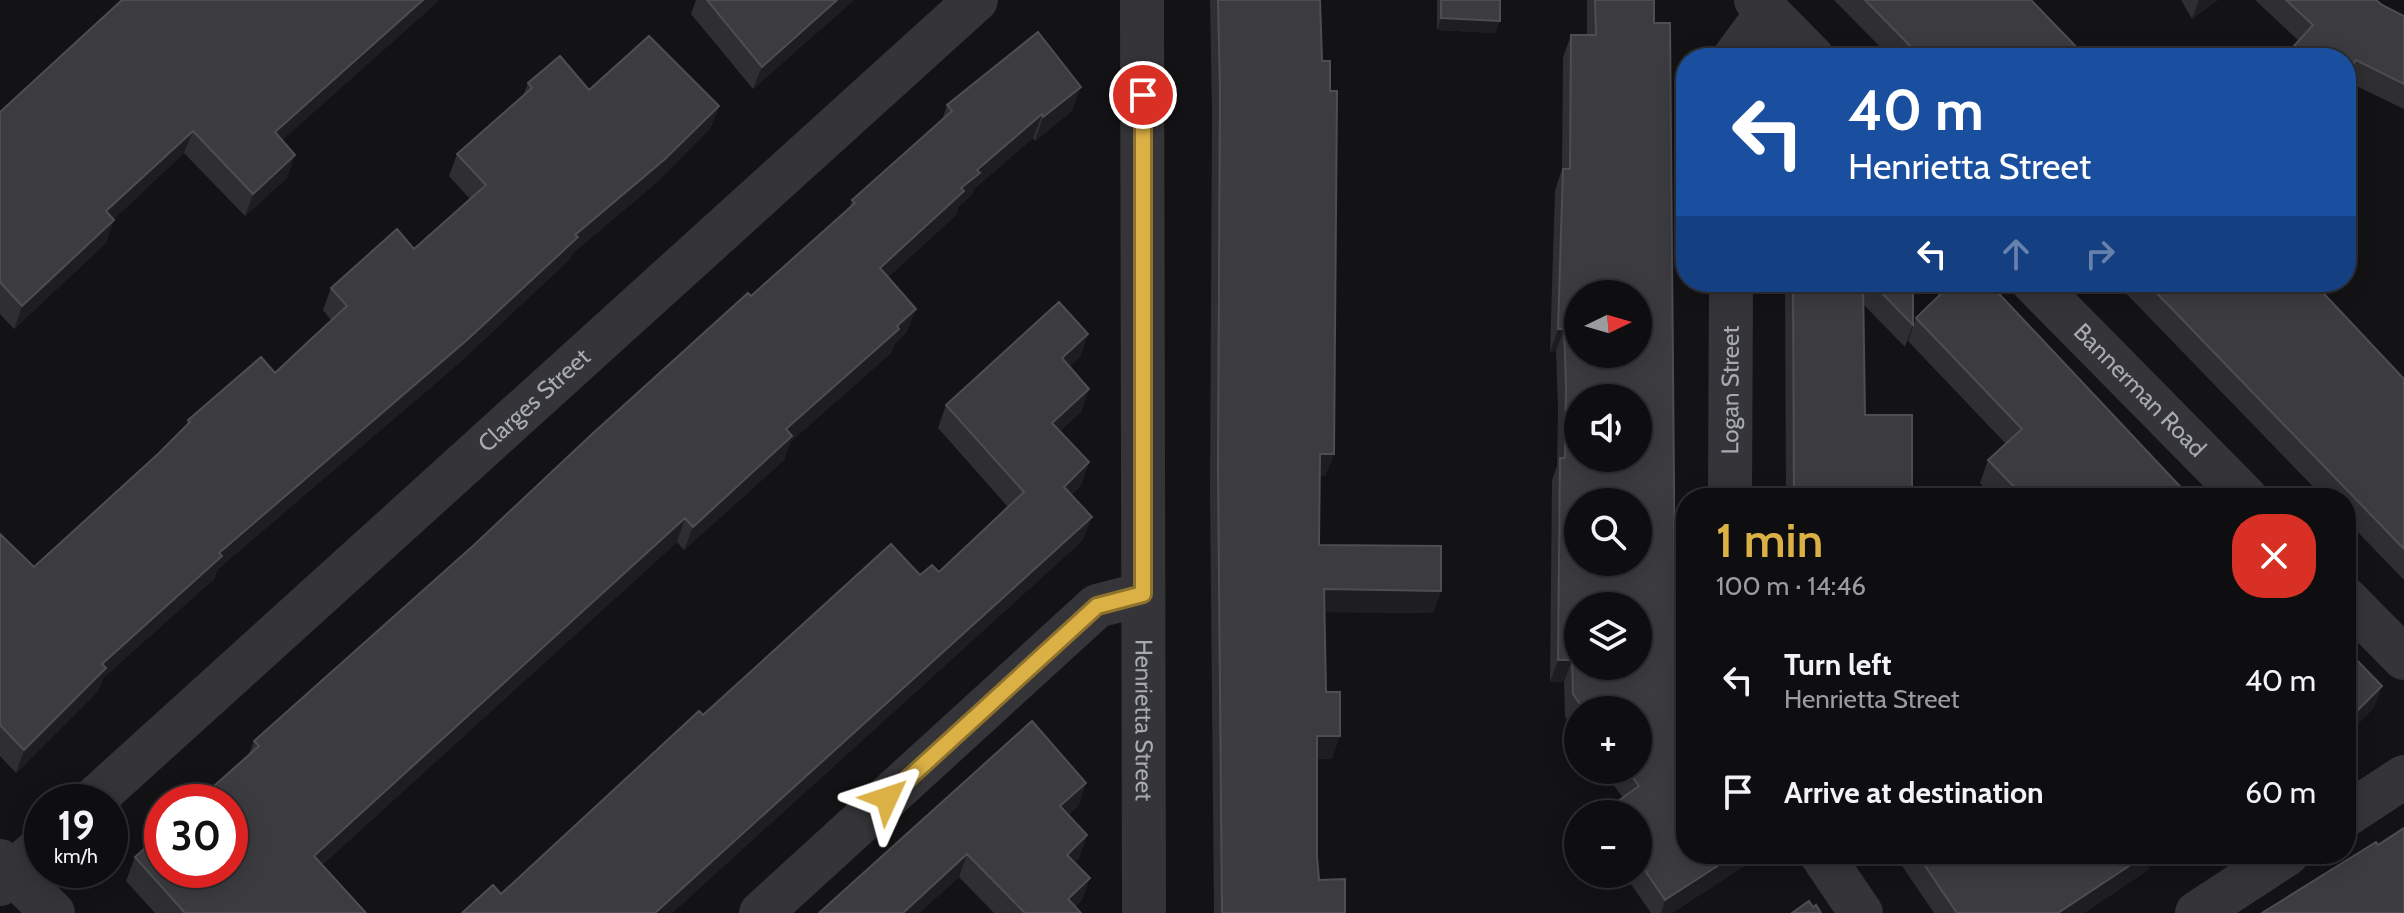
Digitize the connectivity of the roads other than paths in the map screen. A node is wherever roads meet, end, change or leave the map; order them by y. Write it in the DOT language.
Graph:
graph roads {
  1 [pos="976,0"];
  2 [pos="1142,0"];
  3 [pos="1762,6"];
  4 [pos="1739,48"];
  5 [pos="1803,48"];
  6 [pos="1731,292"];
  7 [pos="2043,292"];
  8 [pos="1730,488"];
  9 [pos="2236,488"];
  10 [pos="1143,594"];
  11 [pos="2356,609"];
  12 [pos="2404,658"];
  13 [pos="2404,777"];
  14 [pos="111,784"];
  15 [pos="2356,808"];
  16 [pos="1828,864"];
  17 [pos="2272,864"];
  18 [pos="14,866"];
  19 [pos="53,913"];
  20 [pos="761,913"];
  21 [pos="1144,913"];
  22 [pos="1861,913"];
  23 [pos="2197,913"];
  1 -- 14 [label="street, Clarges Street"];
  2 -- 10 [label="street, Henrietta Street"];
  3 -- 4 [label="street"];
  3 -- 5 [label="street"];
  6 -- 8 [label="street, Logan Street"];
  7 -- 9 [label="street, Bannerman Road"];
  10 -- 20 [label="street"];
  10 -- 21 [label="street, Henrietta Street"];
  11 -- 12 [label="street"];
  13 -- 15 [label="street"];
  16 -- 22 [label="street"];
  17 -- 23 [label="street"];
  18 -- 19 [label="street"];
}
